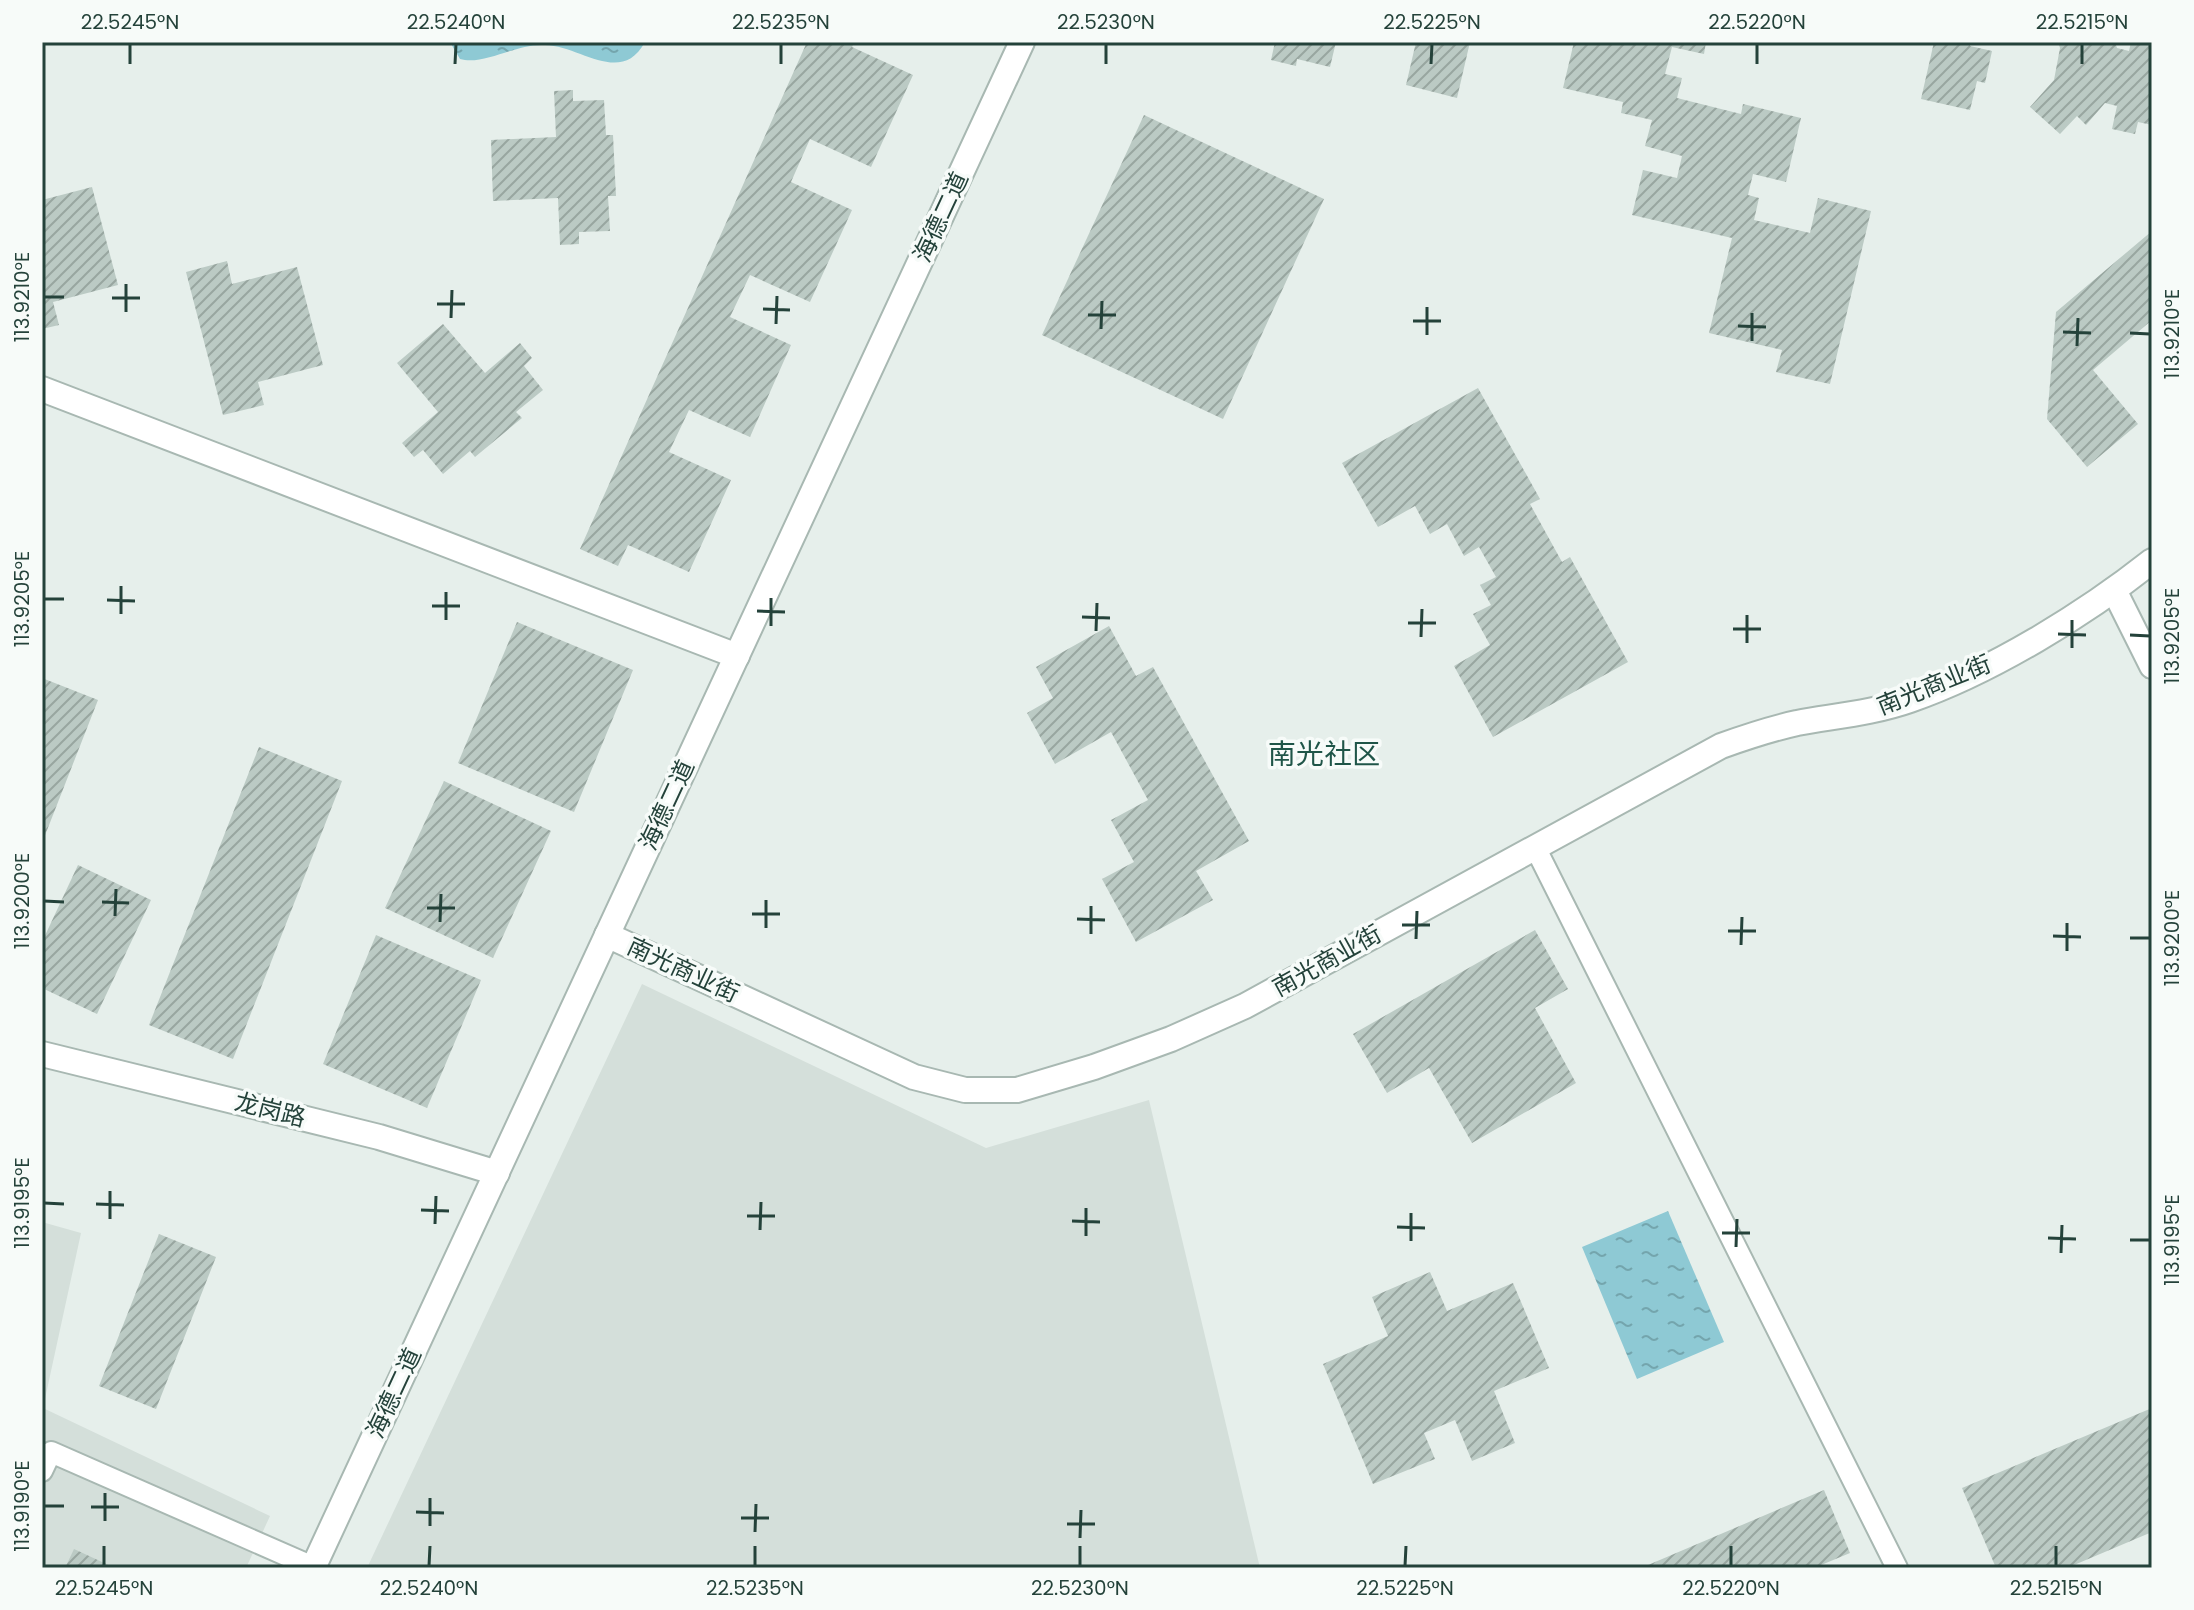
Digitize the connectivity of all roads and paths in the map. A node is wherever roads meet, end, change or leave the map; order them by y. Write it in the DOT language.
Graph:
graph roads {
  1 [pos="1022,42"];
  2 [pos="42,389"];
  3 [pos="2152,561"];
  4 [pos="2114,590"];
  5 [pos="737,656"];
  6 [pos="2152,666"];
  7 [pos="1535,847"];
  8 [pos="607,935"];
  9 [pos="42,1054"];
  10 [pos="497,1173"];
  11 [pos="42,1471"];
  12 [pos="313,1567"];
  13 [pos="1897,1568"];
  1 -- 5 [label="street, 海德二道"];
  2 -- 5 [label="street"];
  3 -- 4 [label="street, 南光商业街"];
  4 -- 6 [label="street"];
  4 -- 7 [label="street, 南光商业街"];
  5 -- 8 [label="street, 海德二道"];
  7 -- 8 [label="street, 南光商业街"];
  7 -- 13 [label="lane"];
  8 -- 10 [label="street, 海德二道"];
  9 -- 10 [label="street, 龙岗路"];
  10 -- 12 [label="street, 海德二道"];
  11 -- 12 [label="lane"];
}
